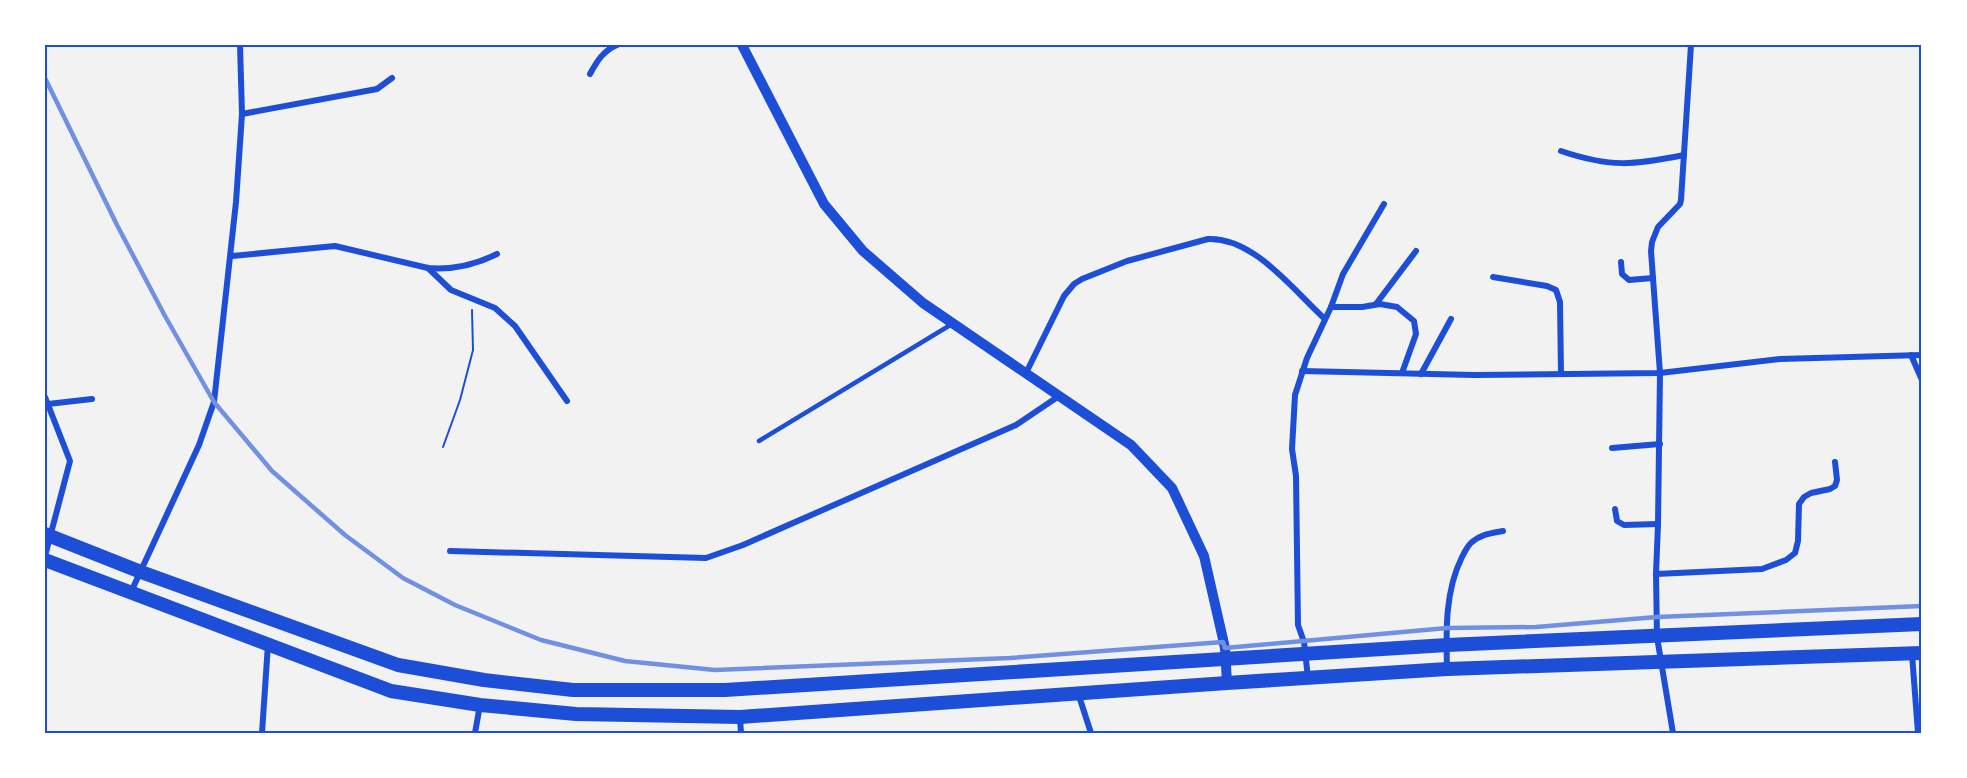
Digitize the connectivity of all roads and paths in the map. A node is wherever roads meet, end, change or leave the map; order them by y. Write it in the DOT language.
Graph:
graph roads {
  1 [pos="240,45"];
  2 [pos="617,45"];
  3 [pos="742,45"];
  4 [pos="1691,45"];
  5 [pos="590,74"];
  6 [pos="392,78"];
  7 [pos="242,114"];
  8 [pos="1562,151"];
  9 [pos="1684,155"];
  10 [pos="1384,204"];
  11 [pos="1416,251"];
  12 [pos="497,254"];
  13 [pos="232,256"];
  14 [pos="1621,261"];
  15 [pos="429,268"];
  16 [pos="1493,277"];
  17 [pos="1653,278"];
  18 [pos="472,297"];
  19 [pos="1376,304"];
  20 [pos="1331,307"];
  21 [pos="1451,319"];
  22 [pos="1325,320"];
  23 [pos="953,323"];
  24 [pos="1911,355"];
  25 [pos="1922,355"];
  26 [pos="1302,371"];
  27 [pos="1026,373"];
  28 [pos="1402,373"];
  29 [pos="1660,373"];
  30 [pos="1421,374"];
  31 [pos="1561,374"];
  32 [pos="1922,380"];
  33 [pos="1059,396"];
  34 [pos="92,399"];
  35 [pos="46,400"];
  36 [pos="567,401"];
  37 [pos="759,441"];
  38 [pos="1660,444"];
  39 [pos="443,447"];
  40 [pos="1612,448"];
  41 [pos="1835,462"];
  42 [pos="1615,509"];
  43 [pos="1658,524"];
  44 [pos="1503,531"];
  45 [pos="48,534"];
  46 [pos="450,551"];
  47 [pos="45,558"];
  48 [pos="141,572"];
  49 [pos="1656,574"];
  50 [pos="131,592"];
  51 [pos="1922,624"];
  52 [pos="1657,636"];
  53 [pos="268,644"];
  54 [pos="1447,645"];
  55 [pos="1306,654"];
  56 [pos="1917,654"];
  57 [pos="1226,659"];
  58 [pos="1661,664"];
  59 [pos="1448,669"];
  60 [pos="1308,678"];
  61 [pos="1227,683"];
  62 [pos="1078,693"];
  63 [pos="480,705"];
  64 [pos="740,717"];
  65 [pos="262,733"];
  66 [pos="475,733"];
  67 [pos="741,733"];
  68 [pos="1091,733"];
  69 [pos="1672,733"];
  70 [pos="1918,733"];
  1 -- 7 [label="street"];
  2 -- 5 [label="street"];
  3 -- 23 [label="street"];
  4 -- 9 [label="street"];
  6 -- 7 [label="street"];
  7 -- 13 [label="street"];
  8 -- 9 [label="street"];
  9 -- 17 [label="street"];
  10 -- 20 [label="street"];
  11 -- 19 [label="street"];
  12 -- 15 [label="street"];
  13 -- 15 [label="street"];
  13 -- 48 [label="street"];
  14 -- 17 [label="street"];
  15 -- 18 [label="street"];
  16 -- 31 [label="street"];
  17 -- 29 [label="street"];
  18 -- 36 [label="street"];
  18 -- 39 [label="path"];
  19 -- 20 [label="street"];
  19 -- 28 [label="street"];
  20 -- 22 [label="street"];
  21 -- 30 [label="street"];
  22 -- 26 [label="street"];
  22 -- 27 [label="street"];
  23 -- 27 [label="street"];
  23 -- 37 [label="lane"];
  24 -- 25 [label="street"];
  24 -- 29 [label="street"];
  24 -- 32 [label="street"];
  26 -- 28 [label="street"];
  26 -- 55 [label="street"];
  27 -- 33 [label="street"];
  28 -- 30 [label="street"];
  29 -- 31 [label="street"];
  29 -- 38 [label="street"];
  30 -- 31 [label="street"];
  33 -- 46 [label="street"];
  33 -- 57 [label="street"];
  34 -- 35 [label="street"];
  35 -- 45 [label="street"];
  38 -- 40 [label="street"];
  38 -- 43 [label="street"];
  41 -- 49 [label="street"];
  42 -- 43 [label="street"];
  43 -- 49 [label="street"];
  44 -- 54 [label="street"];
  45 -- 47 [label="street"];
  45 -- 48 [label="highway"];
  47 -- 50 [label="highway"];
  48 -- 50 [label="street"];
  48 -- 57 [label="highway"];
  49 -- 52 [label="street"];
  50 -- 53 [label="highway"];
  51 -- 52 [label="highway"];
  52 -- 54 [label="highway"];
  52 -- 58 [label="street"];
  53 -- 63 [label="highway"];
  53 -- 65 [label="street"];
  54 -- 55 [label="highway"];
  54 -- 59 [label="street"];
  55 -- 57 [label="highway"];
  55 -- 60 [label="street"];
  56 -- 58 [label="highway"];
  56 -- 70 [label="street"];
  57 -- 61 [label="street"];
  58 -- 59 [label="highway"];
  58 -- 69 [label="street"];
  59 -- 60 [label="highway"];
  60 -- 61 [label="highway"];
  61 -- 62 [label="highway"];
  62 -- 64 [label="highway"];
  62 -- 68 [label="street"];
  63 -- 64 [label="highway"];
  63 -- 66 [label="street"];
  64 -- 67 [label="street"];
}
